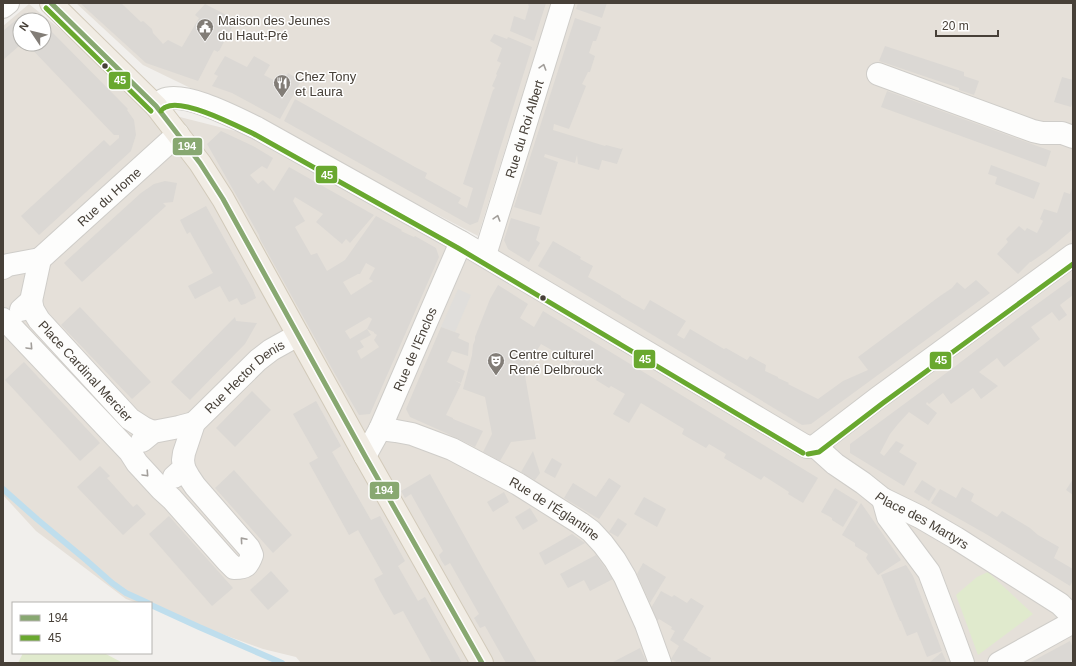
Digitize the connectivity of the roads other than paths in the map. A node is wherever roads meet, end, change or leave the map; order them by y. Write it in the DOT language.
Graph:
graph roads {
  1 [pos="8,3"];
  2 [pos="51,3"];
  3 [pos="562,3"];
  4 [pos="3,7"];
  5 [pos="878,74"];
  6 [pos="156,106"];
  7 [pos="178,134"];
  8 [pos="1073,137"];
  9 [pos="461,242"];
  10 [pos="485,255"];
  11 [pos="1073,255"];
  12 [pos="40,259"];
  13 [pos="5,266"];
  14 [pos="31,300"];
  15 [pos="5,321"];
  16 [pos="298,335"];
  17 [pos="194,423"];
  18 [pos="380,429"];
  19 [pos="153,432"];
  20 [pos="811,447"];
  21 [pos="130,452"];
  22 [pos="365,456"];
  23 [pos="184,468"];
  24 [pos="161,489"];
  25 [pos="883,499"];
  26 [pos="1073,621"];
  27 [pos="482,663"];
  28 [pos="660,663"];
  29 [pos="963,663"];
  30 [pos="998,663"];
  1 -- 4 [label="street"];
  2 -- 6 [label="main road"];
  10 -- 3 [label="street, Rue du Roi Albert, one-way"];
  5 -- 8 [label="street"];
  6 -- 7 [label="main road"];
  6 -- 9 [label="street"];
  7 -- 12 [label="street, Rue du Home"];
  7 -- 16 [label="main road"];
  9 -- 10 [label="street"];
  9 -- 18 [label="street, Rue de l'Enclos"];
  10 -- 20 [label="street"];
  11 -- 20 [label="street"];
  12 -- 13 [label="street"];
  12 -- 14 [label="street"];
  14 -- 15 [label="street, Place Cardinal Mercier"];
  14 -- 19 [label="street, Place Cardinal Mercier"];
  15 -- 21 [label="street, Place Cardinal Mercier, one-way"];
  16 -- 17 [label="street, Rue Hector Denis"];
  16 -- 22 [label="main road"];
  17 -- 19 [label="street"];
  17 -- 23 [label="street"];
  18 -- 22 [label="street, Rue de l'Enclos"];
  18 -- 28 [label="street, Rue de l'Églantine"];
  19 -- 21 [label="street"];
  20 -- 25 [label="street"];
  21 -- 24 [label="street, Place Cardinal Mercier, one-way"];
  22 -- 27 [label="main road"];
  23 -- 24 [label="street"];
  24 -- 23 [label="street, Place Cardinal Mercier, one-way"];
  25 -- 26 [label="street, Place des Martyrs"];
  25 -- 29 [label="street, Place des Martyrs"];
  26 -- 30 [label="street, Place des Martyrs"];
}
